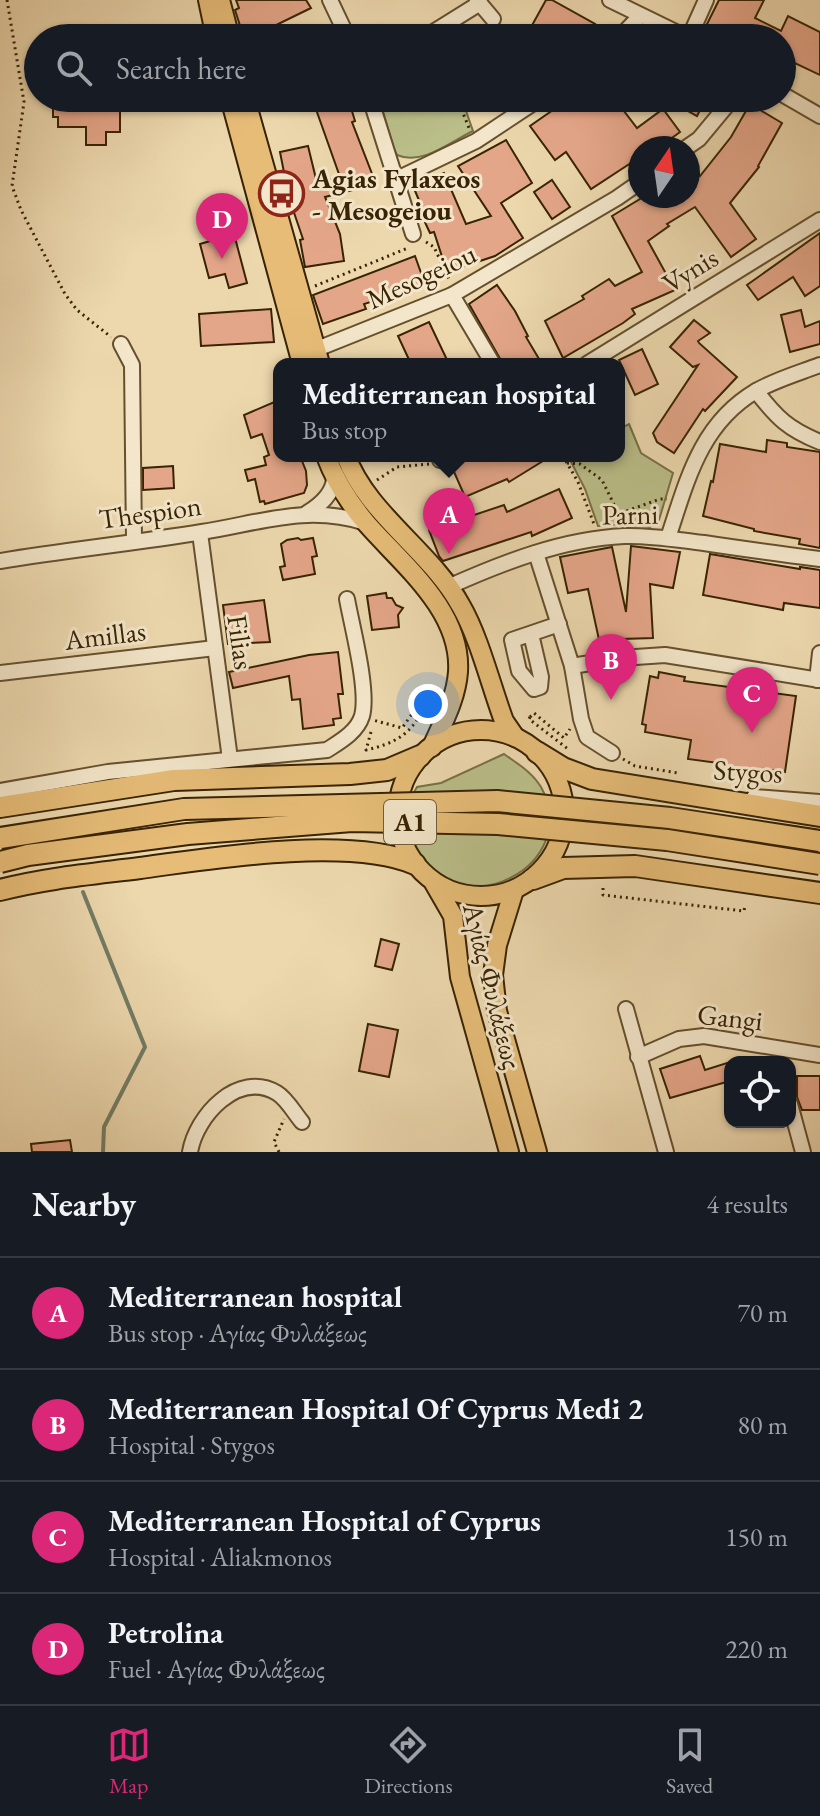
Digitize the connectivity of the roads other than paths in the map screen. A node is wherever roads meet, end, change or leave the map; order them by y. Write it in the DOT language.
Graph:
graph roads {
  1 [pos="208,0"];
  2 [pos="220,0"];
  3 [pos="330,0"];
  4 [pos="610,0"];
  5 [pos="706,0"];
  6 [pos="479,2"];
  7 [pos="640,16"];
  8 [pos="493,19"];
  9 [pos="213,24"];
  10 [pos="226,24"];
  11 [pos="341,24"];
  12 [pos="445,24"];
  13 [pos="632,24"];
  14 [pos="657,24"];
  15 [pos="695,24"];
  16 [pos="796,102"];
  17 [pos="233,112"];
  18 [pos="248,112"];
  19 [pos="375,112"];
  20 [pos="520,112"];
  21 [pos="721,112"];
  22 [pos="820,116"];
  23 [pos="700,138"];
  24 [pos="397,179"];
  25 [pos="628,190"];
  26 [pos="820,220"];
  27 [pos="418,237"];
  28 [pos="454,294"];
  29 [pos="121,344"];
  30 [pos="310,358"];
  31 [pos="490,358"];
  32 [pos="597,358"];
  33 [pos="820,365"];
  34 [pos="756,391"];
  35 [pos="820,442"];
  36 [pos="328,462"];
  37 [pos="348,462"];
  38 [pos="334,477"];
  39 [pos="306,513"];
  40 [pos="366,523"];
  41 [pos="200,533"];
  42 [pos="668,538"];
  43 [pos="134,540"];
  44 [pos="536,553"];
  45 [pos="2,556"];
  46 [pos="820,559"];
  47 [pos="448,587"];
  48 [pos="347,599"];
  49 [pos="559,624"];
  50 [pos="531,634"];
  51 [pos="215,648"];
  52 [pos="820,653"];
  53 [pos="572,666"];
  54 [pos="0,673"];
  55 [pos="818,680"];
  56 [pos="515,737"];
  57 [pos="426,751"];
  58 [pos="537,752"];
  59 [pos="612,753"];
  60 [pos="230,759"];
  61 [pos="676,783"];
  62 [pos="0,791"];
  63 [pos="820,802"];
  64 [pos="0,807"];
  65 [pos="820,816"];
  66 [pos="0,838"];
  67 [pos="820,841"];
  68 [pos="0,862"];
  69 [pos="415,864"];
  70 [pos="820,864"];
  71 [pos="533,879"];
  72 [pos="433,881"];
  73 [pos="0,890"];
  74 [pos="514,890"];
  75 [pos="820,893"];
  76 [pos="626,1009"];
  77 [pos="776,1055"];
  78 [pos="820,1055"];
  79 [pos="638,1057"];
  80 [pos="302,1122"];
  81 [pos="796,1126"];
  82 [pos="504,1147"];
  83 [pos="190,1152"];
  84 [pos="537,1152"];
  85 [pos="666,1152"];
  86 [pos="803,1152"];
  1 -- 9 [label="main road"];
  2 -- 10 [label="main road"];
  3 -- 11 [label="street"];
  4 -- 7 [label="street"];
  5 -- 15 [label="street"];
  6 -- 8 [label="street"];
  6 -- 12 [label="street"];
  7 -- 13 [label="street"];
  7 -- 14 [label="street"];
  16 -- 22 [label="street"];
  17 -- 30 [label="main road"];
  18 -- 30 [label="main road"];
  19 -- 24 [label="street"];
  20 -- 24 [label="street"];
  21 -- 23 [label="street"];
  24 -- 27 [label="street"];
  25 -- 28 [label="street, Mesogeiou"];
  26 -- 32 [label="street, Vynis"];
  28 -- 30 [label="street, Mesogeiou"];
  28 -- 31 [label="street"];
  29 -- 43 [label="street"];
  33 -- 34 [label="street"];
  34 -- 35 [label="street"];
  34 -- 42 [label="street"];
  36 -- 38 [label="main road"];
  37 -- 47 [label="main road"];
  38 -- 39 [label="street"];
  38 -- 40 [label="main road"];
  39 -- 40 [label="street, Thespion"];
  39 -- 41 [label="street, Thespion"];
  40 -- 57 [label="main road"];
  41 -- 43 [label="street, Thespion"];
  41 -- 51 [label="street, Filias"];
  42 -- 44 [label="street, Parni"];
  42 -- 46 [label="street, Parni"];
  43 -- 45 [label="street, Thespion"];
  44 -- 47 [label="street, Parni"];
  44 -- 49 [label="street"];
  47 -- 56 [label="main road"];
  48 -- 60 [label="street"];
  49 -- 50 [label="street"];
  49 -- 53 [label="street"];
  51 -- 54 [label="street, Amillas"];
  51 -- 60 [label="street, Filias"];
  52 -- 55 [label="street"];
  53 -- 55 [label="street"];
  53 -- 59 [label="street"];
  56 -- 57 [label="main road"];
  56 -- 58 [label="main road"];
  57 -- 64 [label="highway"];
  57 -- 69 [label="main road"];
  58 -- 61 [label="highway"];
  58 -- 71 [label="main road"];
  60 -- 62 [label="street"];
  61 -- 63 [label="street, Stygos"];
  61 -- 65 [label="highway"];
  66 -- 67 [label="highway, A1, bridge"];
  68 -- 70 [label="highway, A1, bridge"];
  69 -- 72 [label="main road"];
  69 -- 73 [label="highway"];
  71 -- 74 [label="main road"];
  71 -- 75 [label="highway"];
  72 -- 74 [label="main road"];
  72 -- 82 [label="main road, Αγίας Φυλάξεως"];
  74 -- 84 [label="main road, Αγίας Φυλάξεως"];
  76 -- 79 [label="street"];
  77 -- 78 [label="street, Gangi"];
  77 -- 79 [label="street, Gangi"];
  79 -- 85 [label="street"];
  80 -- 83 [label="street"];
  81 -- 86 [label="street"];
}
